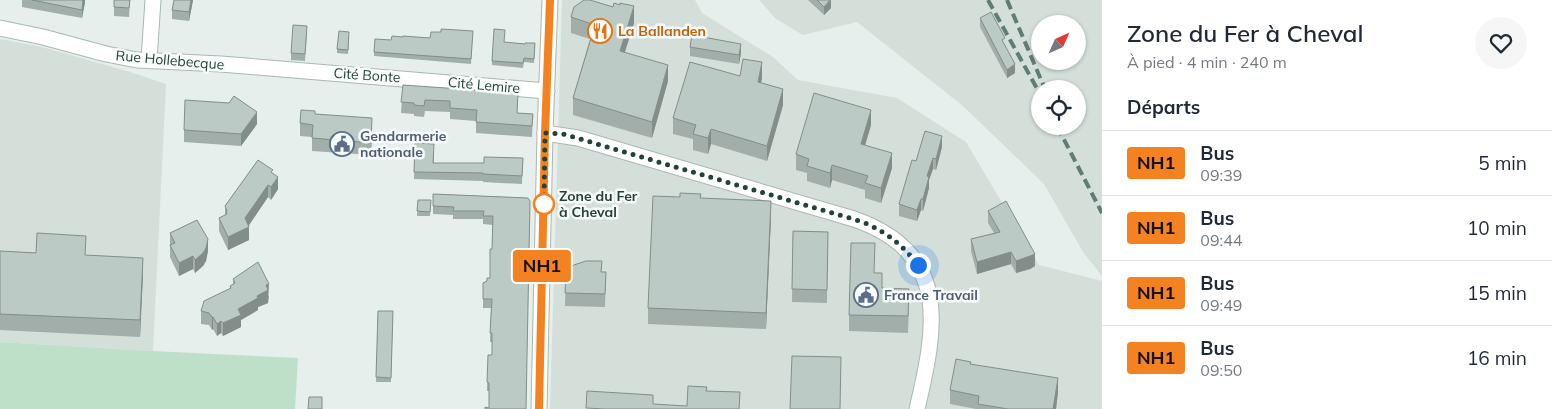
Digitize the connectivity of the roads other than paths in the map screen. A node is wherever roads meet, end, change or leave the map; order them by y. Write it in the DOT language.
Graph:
graph roads {
  1 [pos="153,0"];
  2 [pos="550,0"];
  3 [pos="0,28"];
  4 [pos="149,60"];
  5 [pos="313,71"];
  6 [pos="420,80"];
  7 [pos="547,91"];
  8 [pos="545,133"];
  9 [pos="538,409"];
  10 [pos="917,409"];
  1 -- 4 [label="street"];
  2 -- 7 [label="street"];
  3 -- 4 [label="street, Rue Hollebecque"];
  4 -- 5 [label="street, Rue Hollebecque"];
  5 -- 6 [label="street, Cité Bonte"];
  6 -- 7 [label="street, Cité Lemire"];
  7 -- 8 [label="street"];
  8 -- 9 [label="street"];
  8 -- 10 [label="street"];
}
